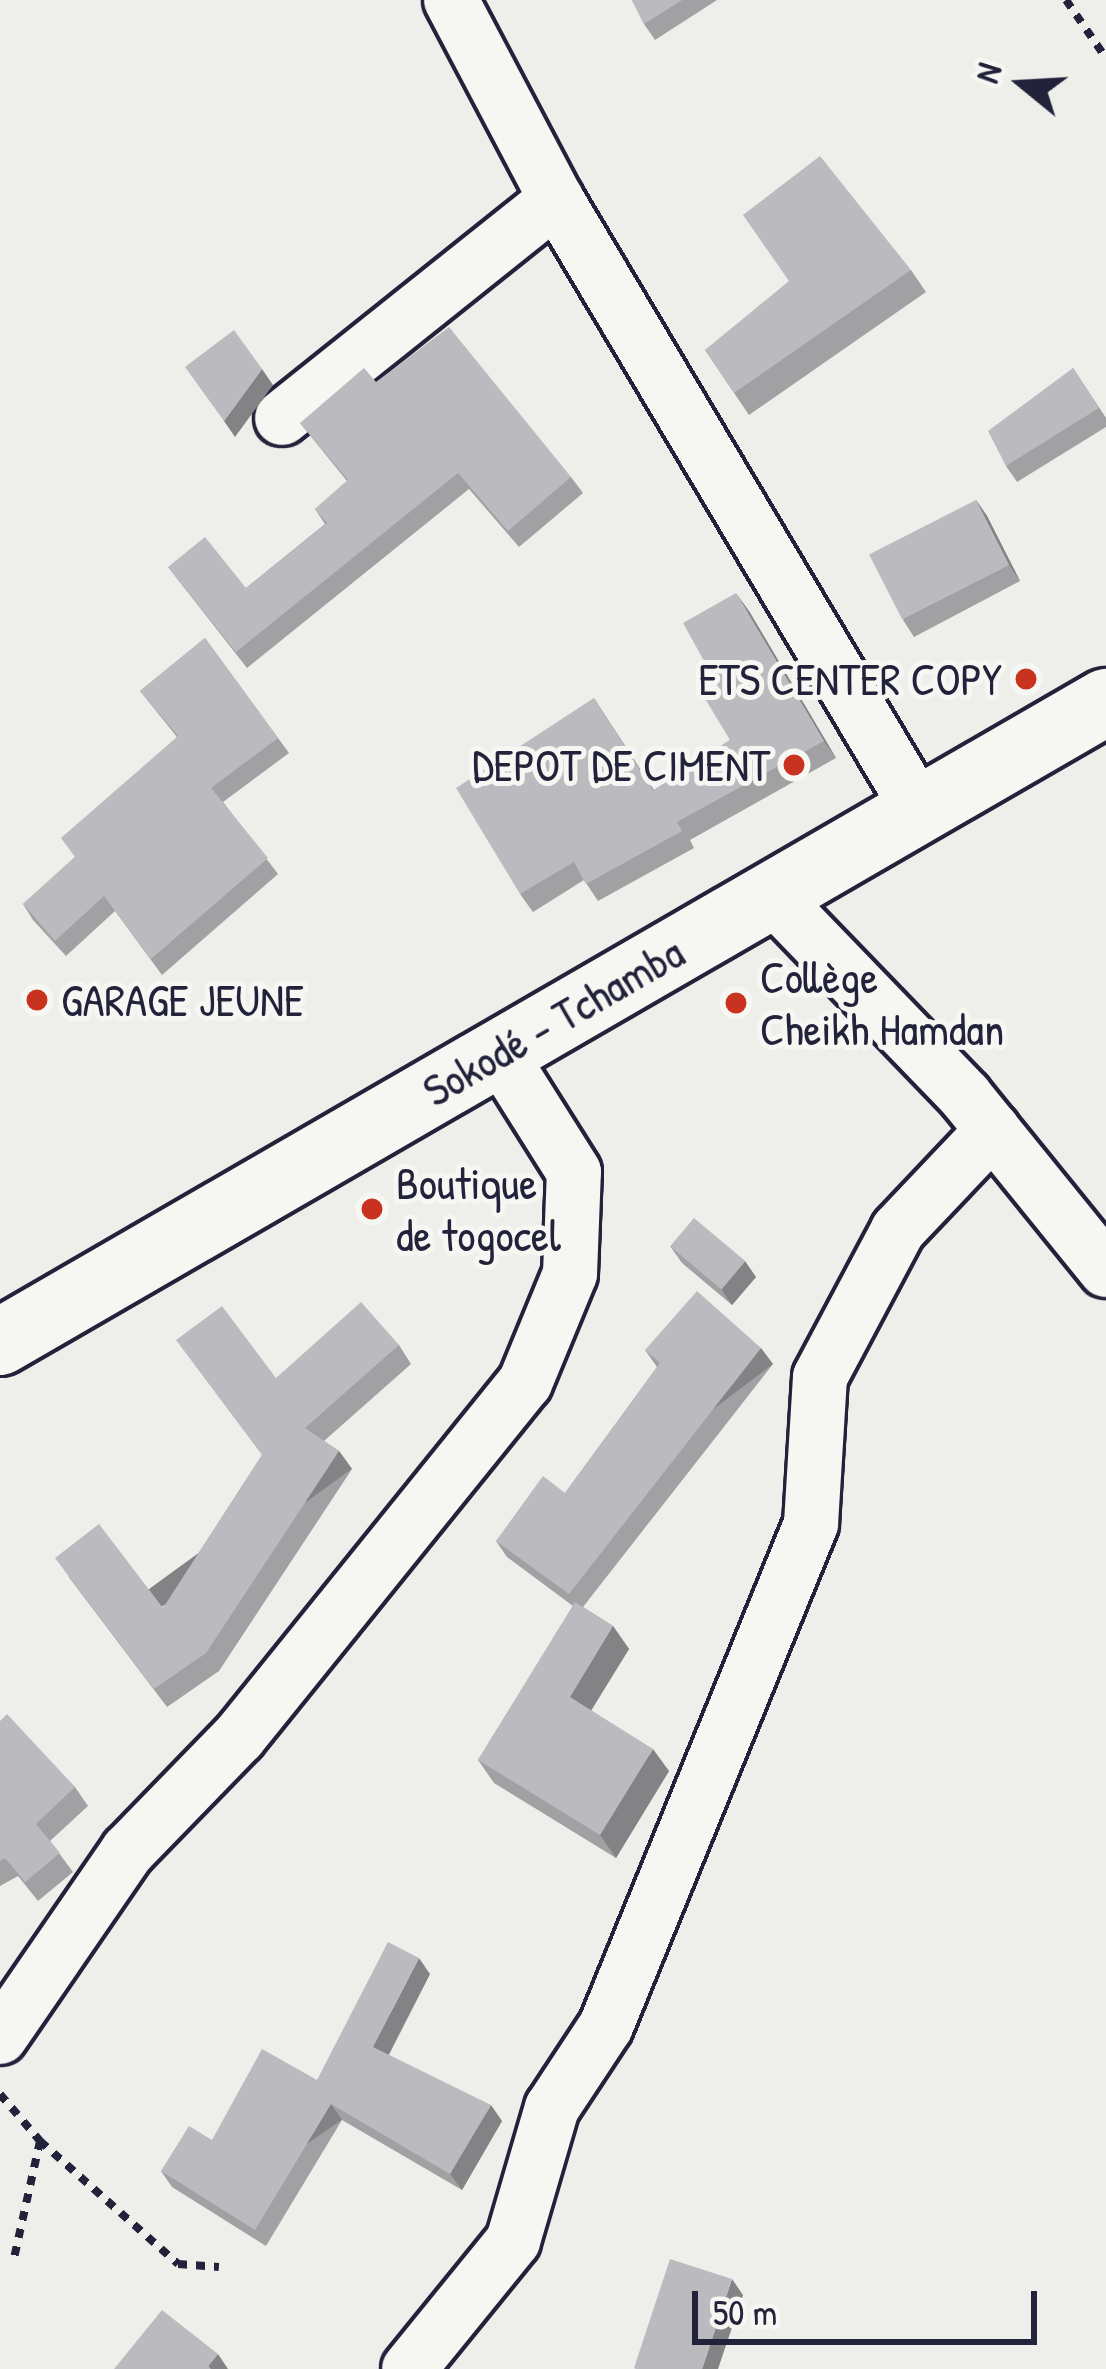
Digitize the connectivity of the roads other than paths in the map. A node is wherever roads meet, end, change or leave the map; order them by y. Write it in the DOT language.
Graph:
graph roads {
  1 [pos="451,0"];
  2 [pos="556,199"];
  3 [pos="282,418"];
  4 [pos="1100,710"];
  5 [pos="919,810"];
  6 [pos="771,895"];
  7 [pos="499,1053"];
  8 [pos="993,1130"];
  9 [pos="1106,1270"];
  10 [pos="0,1342"];
  11 [pos="0,2036"];
  12 [pos="409,2369"];
  1 -- 2 [label="street"];
  2 -- 3 [label="street"];
  2 -- 5 [label="street"];
  4 -- 5 [label="main road, Sokodé - Tchamba"];
  5 -- 6 [label="main road, Sokodé - Tchamba"];
  6 -- 7 [label="main road, Sokodé - Tchamba"];
  6 -- 8 [label="street"];
  7 -- 10 [label="main road, Sokodé - Tchamba"];
  7 -- 11 [label="street"];
  8 -- 9 [label="street"];
  8 -- 12 [label="street"];
}
